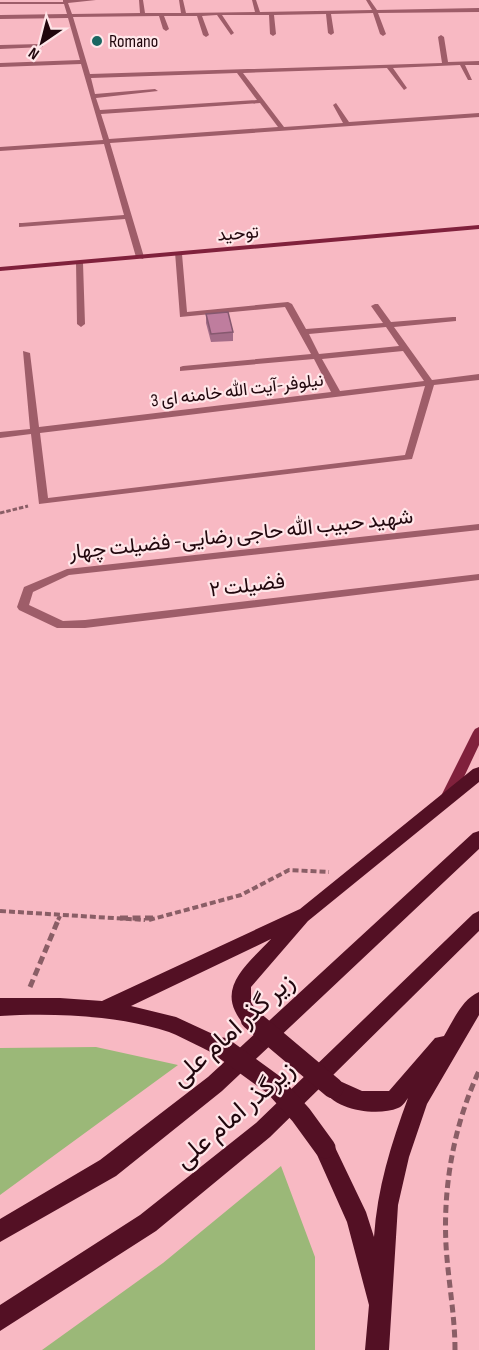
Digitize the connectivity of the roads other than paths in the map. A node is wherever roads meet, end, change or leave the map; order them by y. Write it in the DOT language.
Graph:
graph roads {
  1 [pos="94,0"];
  2 [pos="141,0"];
  3 [pos="181,0"];
  4 [pos="254,0"];
  5 [pos="368,0"];
  6 [pos="430,0"];
  7 [pos="66,2"];
  8 [pos="0,3"];
  9 [pos="479,9"];
  10 [pos="436,10"];
  11 [pos="375,11"];
  12 [pos="328,12"];
  13 [pos="258,13"];
  14 [pos="271,13"];
  15 [pos="199,14"];
  16 [pos="219,14"];
  17 [pos="143,15"];
  18 [pos="161,15"];
  19 [pos="184,15"];
  20 [pos="70,16"];
  21 [pos="0,17"];
  22 [pos="62,24"];
  23 [pos="72,24"];
  24 [pos="166,29"];
  25 [pos="231,33"];
  26 [pos="331,33"];
  27 [pos="273,34"];
  28 [pos="383,34"];
  29 [pos="206,35"];
  30 [pos="441,38"];
  31 [pos="41,46"];
  32 [pos="0,47"];
  33 [pos="83,62"];
  34 [pos="445,63"];
  35 [pos="462,63"];
  36 [pos="479,63"];
  37 [pos="388,65"];
  38 [pos="0,66"];
  39 [pos="239,71"];
  40 [pos="87,76"];
  41 [pos="470,80"];
  42 [pos="404,88"];
  43 [pos="155,91"];
  44 [pos="93,96"];
  45 [pos="263,101"];
  46 [pos="336,105"];
  47 [pos="98,112"];
  48 [pos="479,115"];
  49 [pos="347,124"];
  50 [pos="282,129"];
  51 [pos="106,141"];
  52 [pos="0,149"];
  53 [pos="128,217"];
  54 [pos="22,225"];
  55 [pos="479,227"];
  56 [pos="178,254"];
  57 [pos="140,257"];
  58 [pos="79,262"];
  59 [pos="0,270"];
  60 [pos="375,306"];
  61 [pos="453,319"];
  62 [pos="81,324"];
  63 [pos="388,324"];
  64 [pos="302,332"];
  65 [pos="406,348"];
  66 [pos="26,353"];
  67 [pos="316,358"];
  68 [pos="183,369"];
  69 [pos="479,376"];
  70 [pos="430,382"];
  71 [pos="337,394"];
  72 [pos="34,431"];
  73 [pos="0,435"];
  74 [pos="479,527"];
  75 [pos="479,577"];
  76 [pos="23,607"];
  77 [pos="479,732"];
  78 [pos="479,773"];
  79 [pos="448,796"];
  80 [pos="479,838"];
  81 [pos="306,914"];
  82 [pos="479,919"];
  83 [pos="0,998"];
  84 [pos="22,1005"];
  85 [pos="0,1007"];
  86 [pos="473,1008"];
  87 [pos="101,1011"];
  88 [pos="0,1231"];
  89 [pos="381,1305"];
  90 [pos="0,1319"];
  91 [pos="377,1350"];
  1 -- 7 [label="street"];
  2 -- 17 [label="street"];
  3 -- 19 [label="street"];
  4 -- 13 [label="street"];
  5 -- 11 [label="street"];
  6 -- 10 [label="street"];
  7 -- 8 [label="street"];
  7 -- 20 [label="street"];
  9 -- 10 [label="street"];
  10 -- 11 [label="street"];
  11 -- 12 [label="street"];
  11 -- 28 [label="street"];
  12 -- 14 [label="street"];
  12 -- 26 [label="street"];
  13 -- 14 [label="street"];
  13 -- 16 [label="street"];
  14 -- 27 [label="street"];
  15 -- 16 [label="street"];
  15 -- 19 [label="street"];
  15 -- 29 [label="street"];
  16 -- 25 [label="street"];
  17 -- 18 [label="street"];
  17 -- 20 [label="street"];
  18 -- 19 [label="street"];
  18 -- 24 [label="street"];
  20 -- 21 [label="street"];
  20 -- 23 [label="street"];
  22 -- 23 [label="street"];
  23 -- 33 [label="street"];
  30 -- 34 [label="street"];
  31 -- 32 [label="street"];
  33 -- 38 [label="street"];
  33 -- 40 [label="street"];
  34 -- 35 [label="street"];
  34 -- 37 [label="street"];
  35 -- 36 [label="street"];
  35 -- 41 [label="street"];
  37 -- 39 [label="street"];
  37 -- 42 [label="street"];
  39 -- 40 [label="street"];
  39 -- 45 [label="street"];
  40 -- 44 [label="street"];
  43 -- 44 [label="street"];
  44 -- 47 [label="street"];
  45 -- 47 [label="street"];
  45 -- 50 [label="street"];
  46 -- 49 [label="street"];
  47 -- 51 [label="street"];
  48 -- 49 [label="street"];
  49 -- 50 [label="street"];
  50 -- 51 [label="street"];
  51 -- 52 [label="street"];
  51 -- 53 [label="street"];
  53 -- 54 [label="street"];
  53 -- 57 [label="street"];
  55 -- 56 [label="main road, توحید"];
  56 -- 57 [label="main road, توحید"];
  56 -- 64 [label="street"];
  57 -- 58 [label="main road, توحید"];
  58 -- 59 [label="main road, توحید"];
  58 -- 62 [label="street"];
  60 -- 63 [label="street"];
  61 -- 63 [label="street"];
  63 -- 64 [label="street"];
  63 -- 65 [label="street"];
  64 -- 67 [label="street"];
  65 -- 67 [label="street"];
  65 -- 70 [label="street"];
  66 -- 72 [label="street"];
  67 -- 68 [label="street"];
  67 -- 71 [label="street"];
  69 -- 70 [label="street, نیلوفر-آیت الله خامنه ای 3"];
  70 -- 71 [label="street, نیلوفر-آیت الله خامنه ای 3"];
  70 -- 72 [label="street"];
  71 -- 72 [label="street, نیلوفر-آیت الله خامنه ای 3"];
  72 -- 73 [label="street, نیلوفر-آیت الله خامنه ای 3"];
  74 -- 76 [label="street, شهید حبیب الله حاجی رضایی- فضیلت چهار"];
  75 -- 76 [label="street, فضیلت ۲"];
  77 -- 79 [label="main road"];
  78 -- 79 [label="main road"];
  79 -- 81 [label="main road"];
  80 -- 88 [label="main road, زیر گذر امام علی"];
  81 -- 86 [label="main road, bridge"];
  81 -- 87 [label="main road"];
  82 -- 90 [label="main road, زیرگذر امام علی"];
  83 -- 84 [label="main road"];
  84 -- 85 [label="main road"];
  84 -- 87 [label="main road"];
  86 -- 89 [label="main road"];
  87 -- 89 [label="main road, bridge"];
  89 -- 91 [label="main road"];
}
